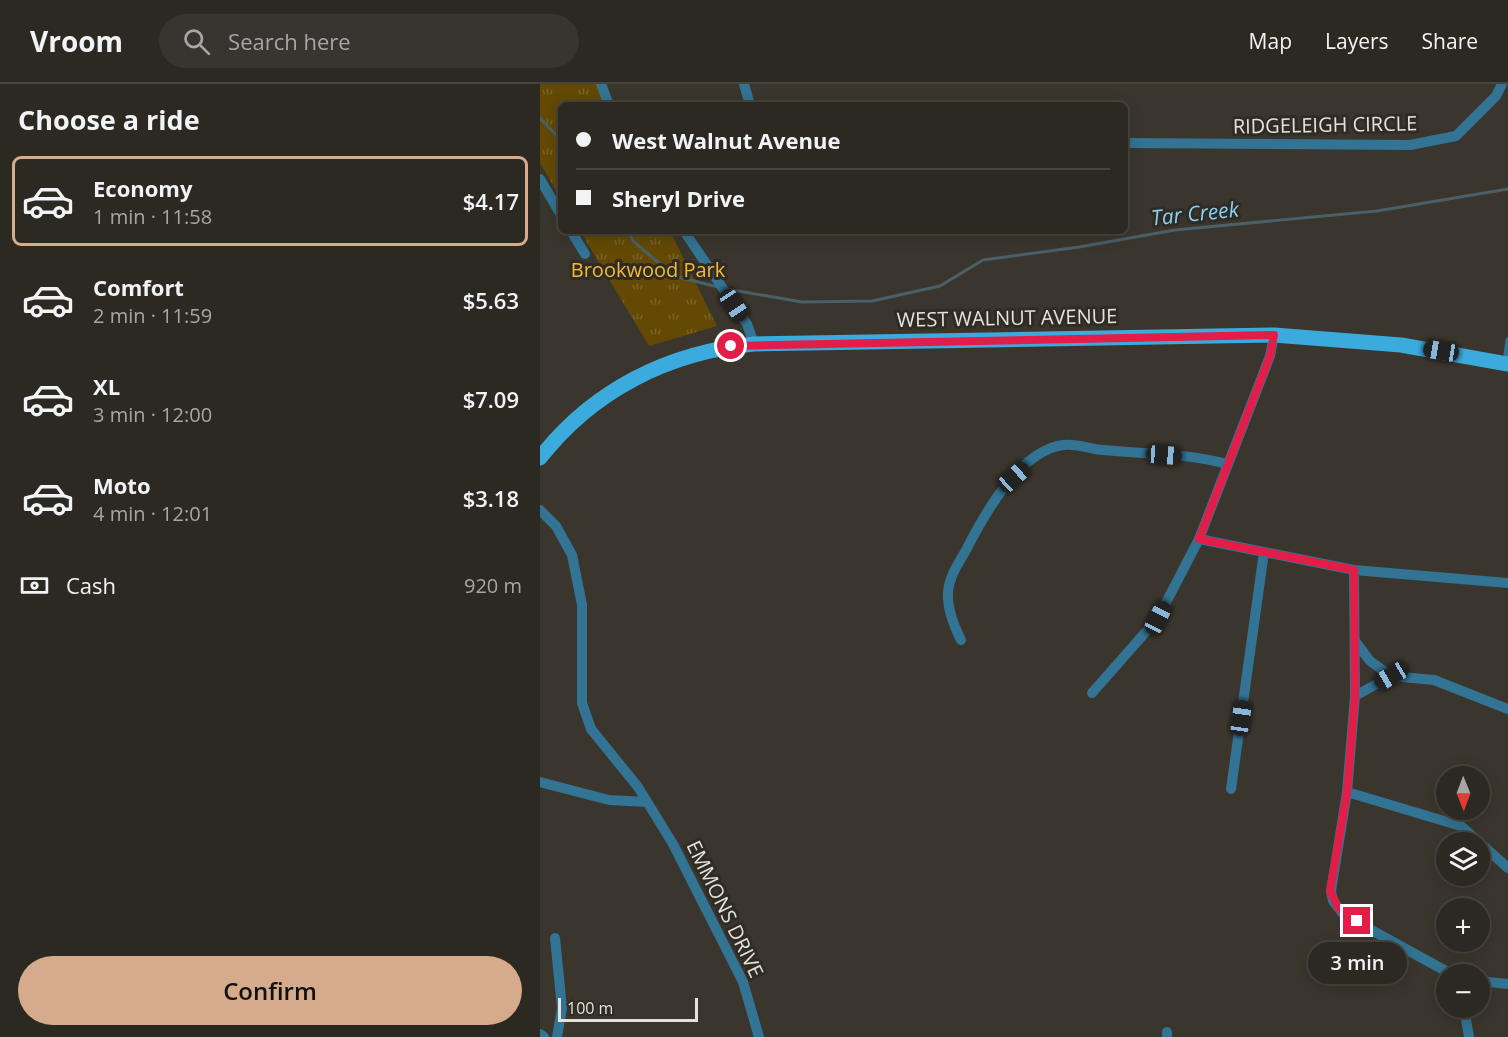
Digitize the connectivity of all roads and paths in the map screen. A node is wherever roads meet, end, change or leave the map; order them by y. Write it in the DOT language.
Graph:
graph roads {
  1 [pos="601,84"];
  2 [pos="744,84"];
  3 [pos="1502,84"];
  4 [pos="608,102"];
  5 [pos="749,102"];
  6 [pos="1128,143"];
  7 [pos="540,179"];
  8 [pos="558,209"];
  9 [pos="573,234"];
  10 [pos="686,234"];
  11 [pos="585,254"];
  12 [pos="1274,335"];
  13 [pos="1508,340"];
  14 [pos="754,344"];
  15 [pos="1506,364"];
  16 [pos="540,458"];
  17 [pos="1227,464"];
  18 [pos="540,510"];
  19 [pos="1199,539"];
  20 [pos="1264,552"];
  21 [pos="1354,570"];
  22 [pos="1508,583"];
  23 [pos="961,640"];
  24 [pos="1355,641"];
  25 [pos="1391,676"];
  26 [pos="1092,693"];
  27 [pos="1355,696"];
  28 [pos="1508,709"];
  29 [pos="540,782"];
  30 [pos="1232,789"];
  31 [pos="1347,792"];
  32 [pos="647,802"];
  33 [pos="1508,868"];
  34 [pos="555,938"];
  35 [pos="1436,966"];
  36 [pos="1490,982"];
  37 [pos="1508,984"];
  38 [pos="1466,1018"];
  39 [pos="540,1034"];
  40 [pos="544,1037"];
  41 [pos="556,1037"];
  42 [pos="759,1037"];
  43 [pos="1469,1037"];
  1 -- 4 [label="street"];
  2 -- 5 [label="street"];
  3 -- 6 [label="street, RIDGELEIGH CIRCLE"];
  7 -- 8 [label="street"];
  9 -- 11 [label="street"];
  10 -- 14 [label="street"];
  12 -- 14 [label="main road, WEST WALNUT AVENUE"];
  12 -- 15 [label="main road, WEST WALNUT AVENUE"];
  12 -- 17 [label="street"];
  13 -- 15 [label="lane"];
  14 -- 16 [label="main road, WEST WALNUT AVENUE"];
  17 -- 19 [label="street"];
  17 -- 23 [label="street"];
  18 -- 32 [label="street, EMMONS DRIVE"];
  19 -- 20 [label="street"];
  19 -- 26 [label="street"];
  20 -- 21 [label="street"];
  20 -- 30 [label="street"];
  21 -- 22 [label="street"];
  21 -- 24 [label="street"];
  24 -- 25 [label="street"];
  24 -- 27 [label="street"];
  25 -- 27 [label="street"];
  25 -- 28 [label="street"];
  27 -- 31 [label="street"];
  29 -- 32 [label="street"];
  31 -- 33 [label="street"];
  31 -- 35 [label="street"];
  32 -- 42 [label="street, EMMONS DRIVE"];
  34 -- 41 [label="street"];
  36 -- 37 [label="street"];
  38 -- 43 [label="street"];
  39 -- 40 [label="street"];
}
